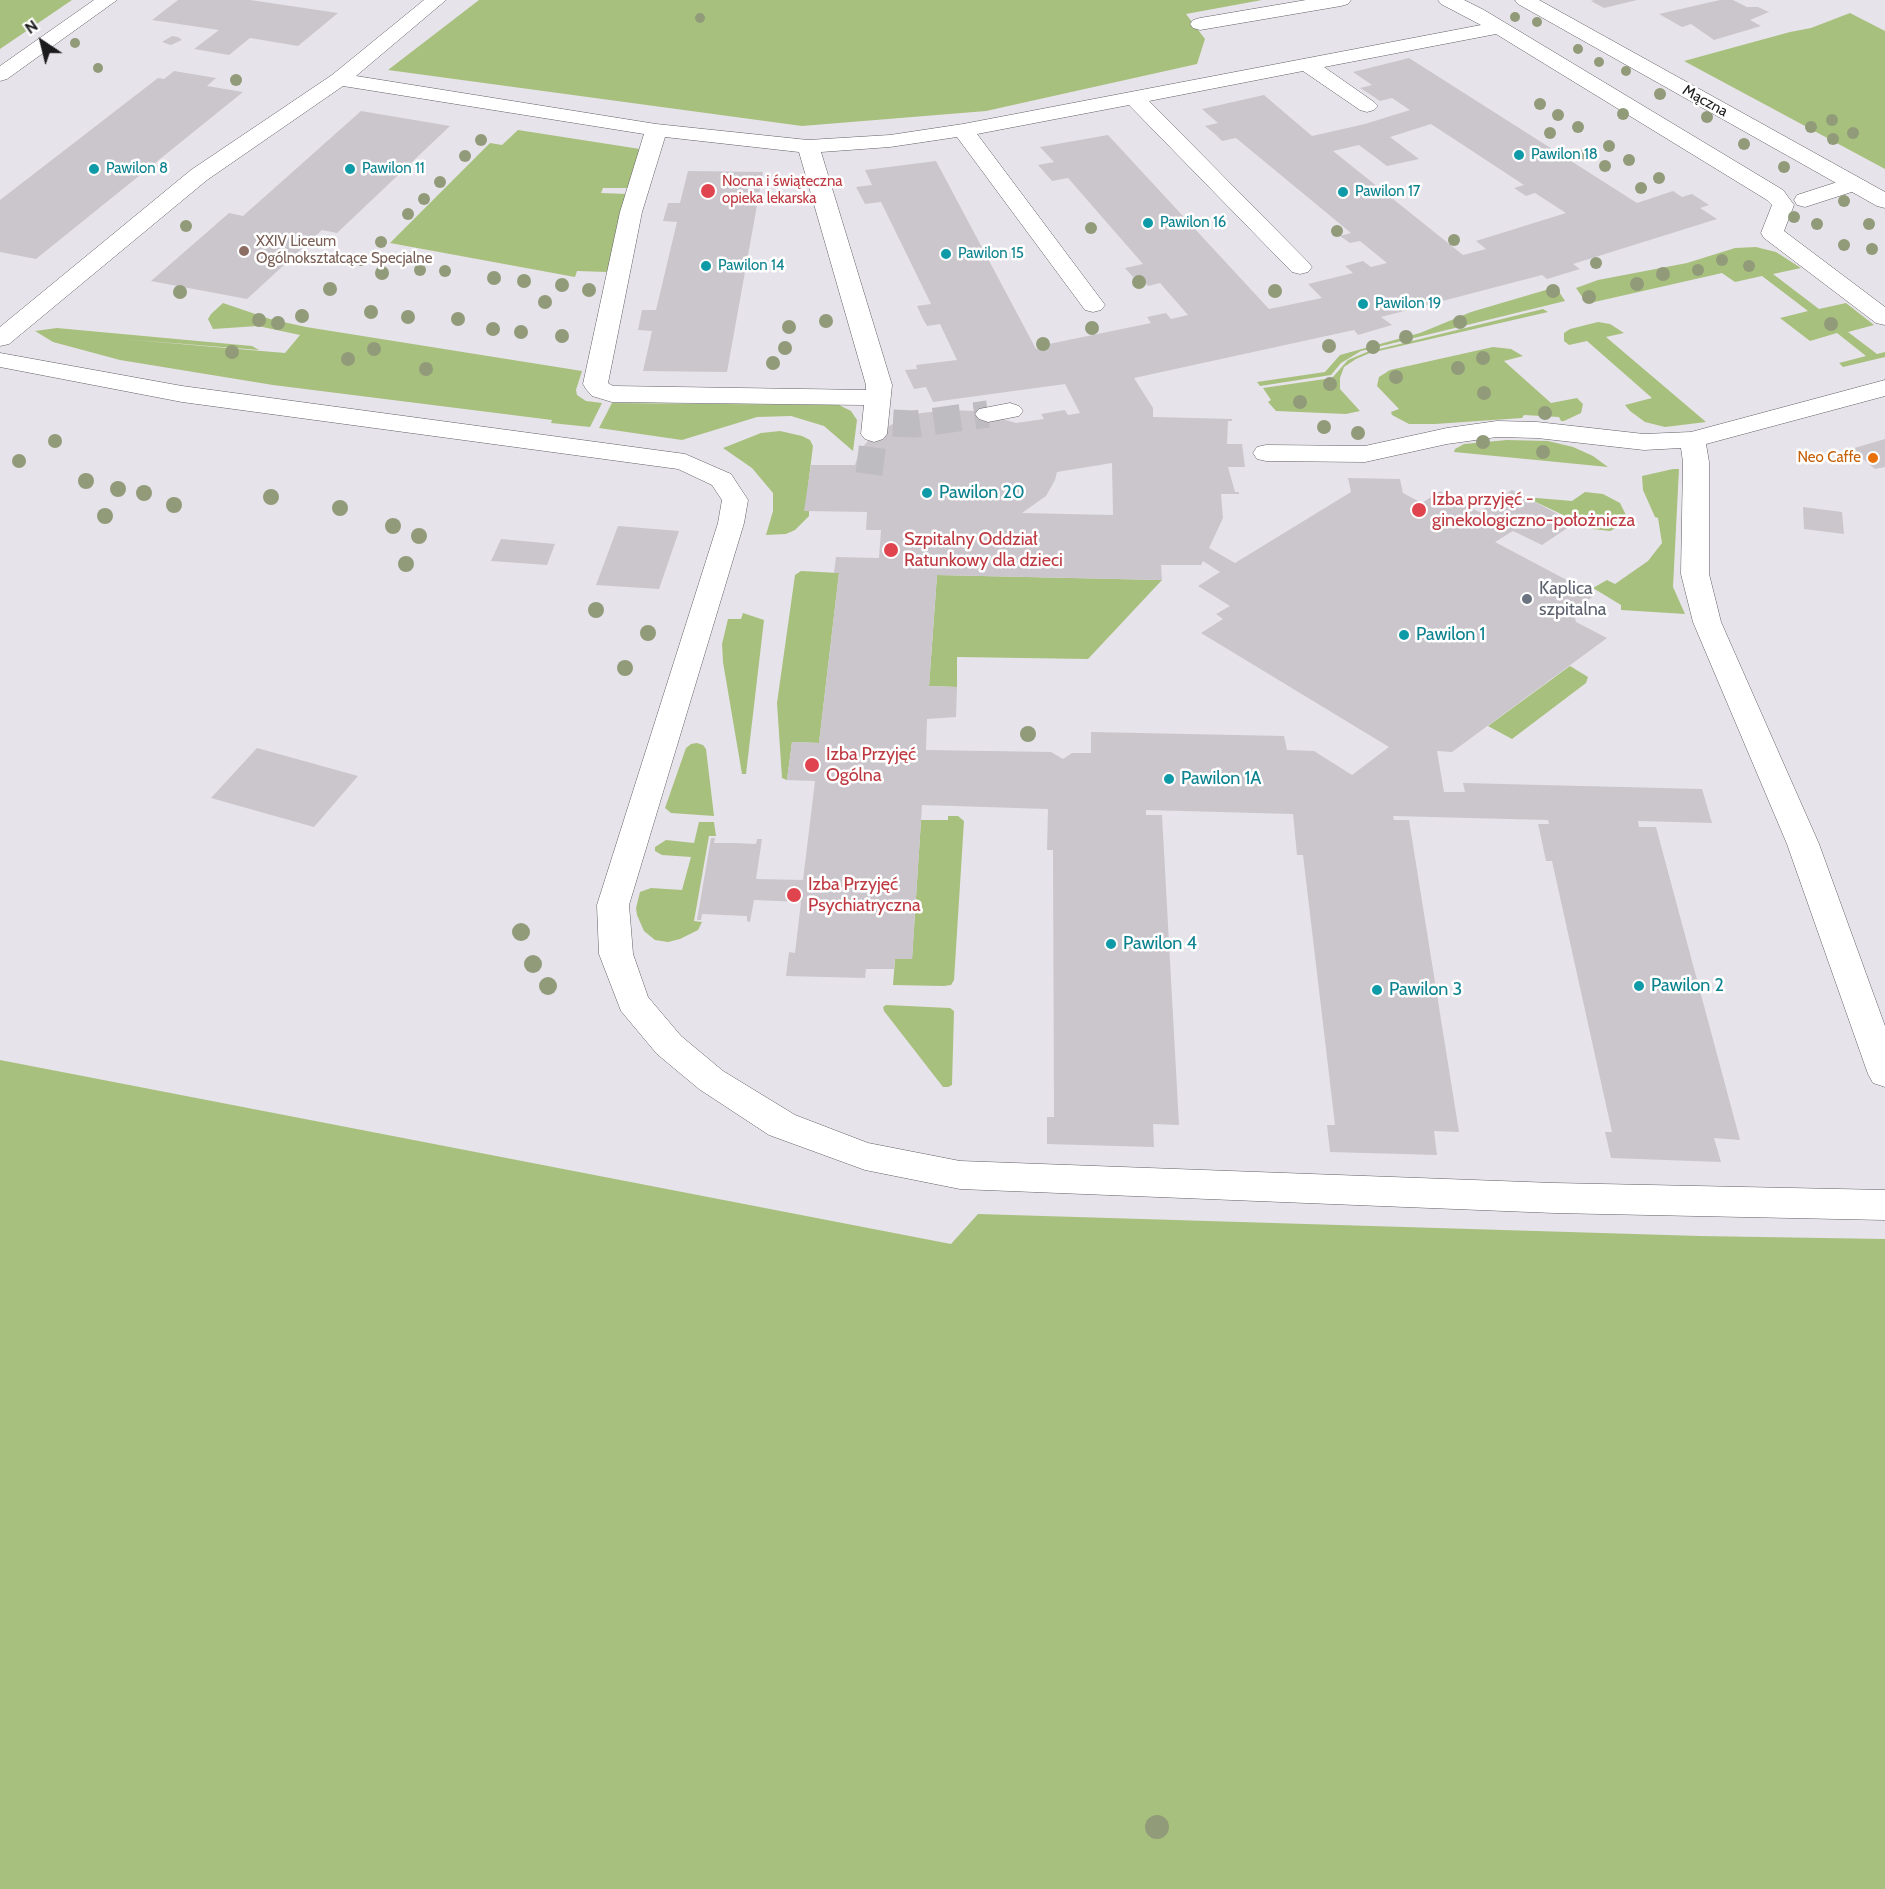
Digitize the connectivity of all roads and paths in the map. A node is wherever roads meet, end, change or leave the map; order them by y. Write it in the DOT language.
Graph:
graph roads {
  1 [pos="107,0"];
  2 [pos="436,0"];
  3 [pos="1341,0"];
  4 [pos="1448,0"];
  5 [pos="1525,0"];
  6 [pos="1200,24"];
  7 [pos="1498,28"];
  8 [pos="1306,64"];
  9 [pos="0,75"];
  10 [pos="339,79"];
  11 [pos="1134,98"];
  12 [pos="1367,106"];
  13 [pos="656,130"];
  14 [pos="963,130"];
  15 [pos="808,146"];
  16 [pos="1853,184"];
  17 [pos="1885,201"];
  18 [pos="1783,205"];
  19 [pos="1300,267"];
  20 [pos="1092,305"];
  21 [pos="1885,318"];
  22 [pos="0,339"];
  23 [pos="0,360"];
  24 [pos="1885,388"];
  25 [pos="1692,440"];
  26 [pos="1266,453"];
  27 [pos="1885,1074"];
  28 [pos="1885,1205"];
  1 -- 9 [label="street"];
  2 -- 10 [label="street"];
  3 -- 6 [label="street"];
  4 -- 7 [label="street"];
  5 -- 16 [label="street, Mączna"];
  7 -- 8 [label="street"];
  7 -- 18 [label="street"];
  8 -- 11 [label="street"];
  8 -- 12 [label="street"];
  10 -- 13 [label="street"];
  10 -- 22 [label="street"];
  11 -- 14 [label="street"];
  11 -- 19 [label="street"];
  13 -- 15 [label="street"];
  13 -- 15 [label="street"];
  14 -- 15 [label="street"];
  14 -- 20 [label="street"];
  16 -- 17 [label="street, Mączna"];
  16 -- 18 [label="street"];
  18 -- 21 [label="street"];
  23 -- 28 [label="street"];
  24 -- 25 [label="street"];
  25 -- 26 [label="street"];
  25 -- 27 [label="street"];
}
